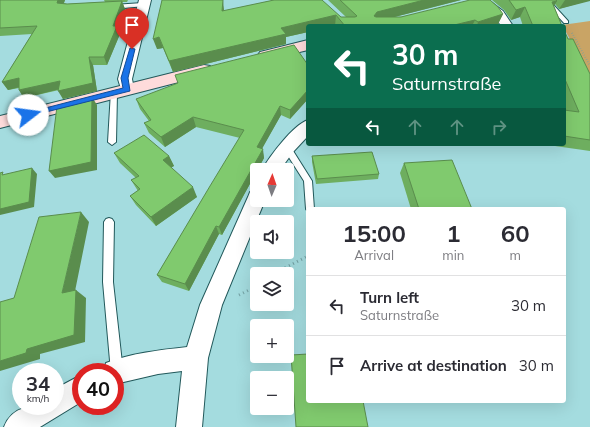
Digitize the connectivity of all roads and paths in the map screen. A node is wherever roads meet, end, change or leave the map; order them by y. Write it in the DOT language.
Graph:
graph roads {
  1 [pos="482,0"];
  2 [pos="546,0"];
  3 [pos="144,3"];
  4 [pos="467,4"];
  5 [pos="107,7"];
  6 [pos="566,22"];
  7 [pos="506,24"];
  8 [pos="306,46"];
  9 [pos="248,60"];
  10 [pos="590,66"];
  11 [pos="218,67"];
  12 [pos="120,91"];
  13 [pos="0,122"];
  14 [pos="306,128"];
  15 [pos="112,142"];
  16 [pos="287,148"];
  17 [pos="276,163"];
  18 [pos="253,207"];
  19 [pos="310,207"];
  20 [pos="109,222"];
  21 [pos="306,257"];
  22 [pos="287,267"];
  23 [pos="196,358"];
  24 [pos="115,363"];
  25 [pos="124,370"];
  26 [pos="35,415"];
  27 [pos="17,427"];
  28 [pos="189,427"];
  1 -- 4 [label="street"];
  1 -- 7 [label="street"];
  2 -- 6 [label="lane"];
  3 -- 5 [label="lane"];
  3 -- 12 [label="street"];
  6 -- 10 [label="path"];
  8 -- 9 [label="street"];
  11 -- 12 [label="street"];
  12 -- 13 [label="street"];
  12 -- 15 [label="lane"];
  14 -- 16 [label="street"];
  16 -- 17 [label="street"];
  16 -- 19 [label="lane"];
  18 -- 23 [label="street"];
  20 -- 24 [label="lane"];
  21 -- 22 [label="path"];
  23 -- 25 [label="street"];
  23 -- 28 [label="street"];
  26 -- 27 [label="street"];
}
